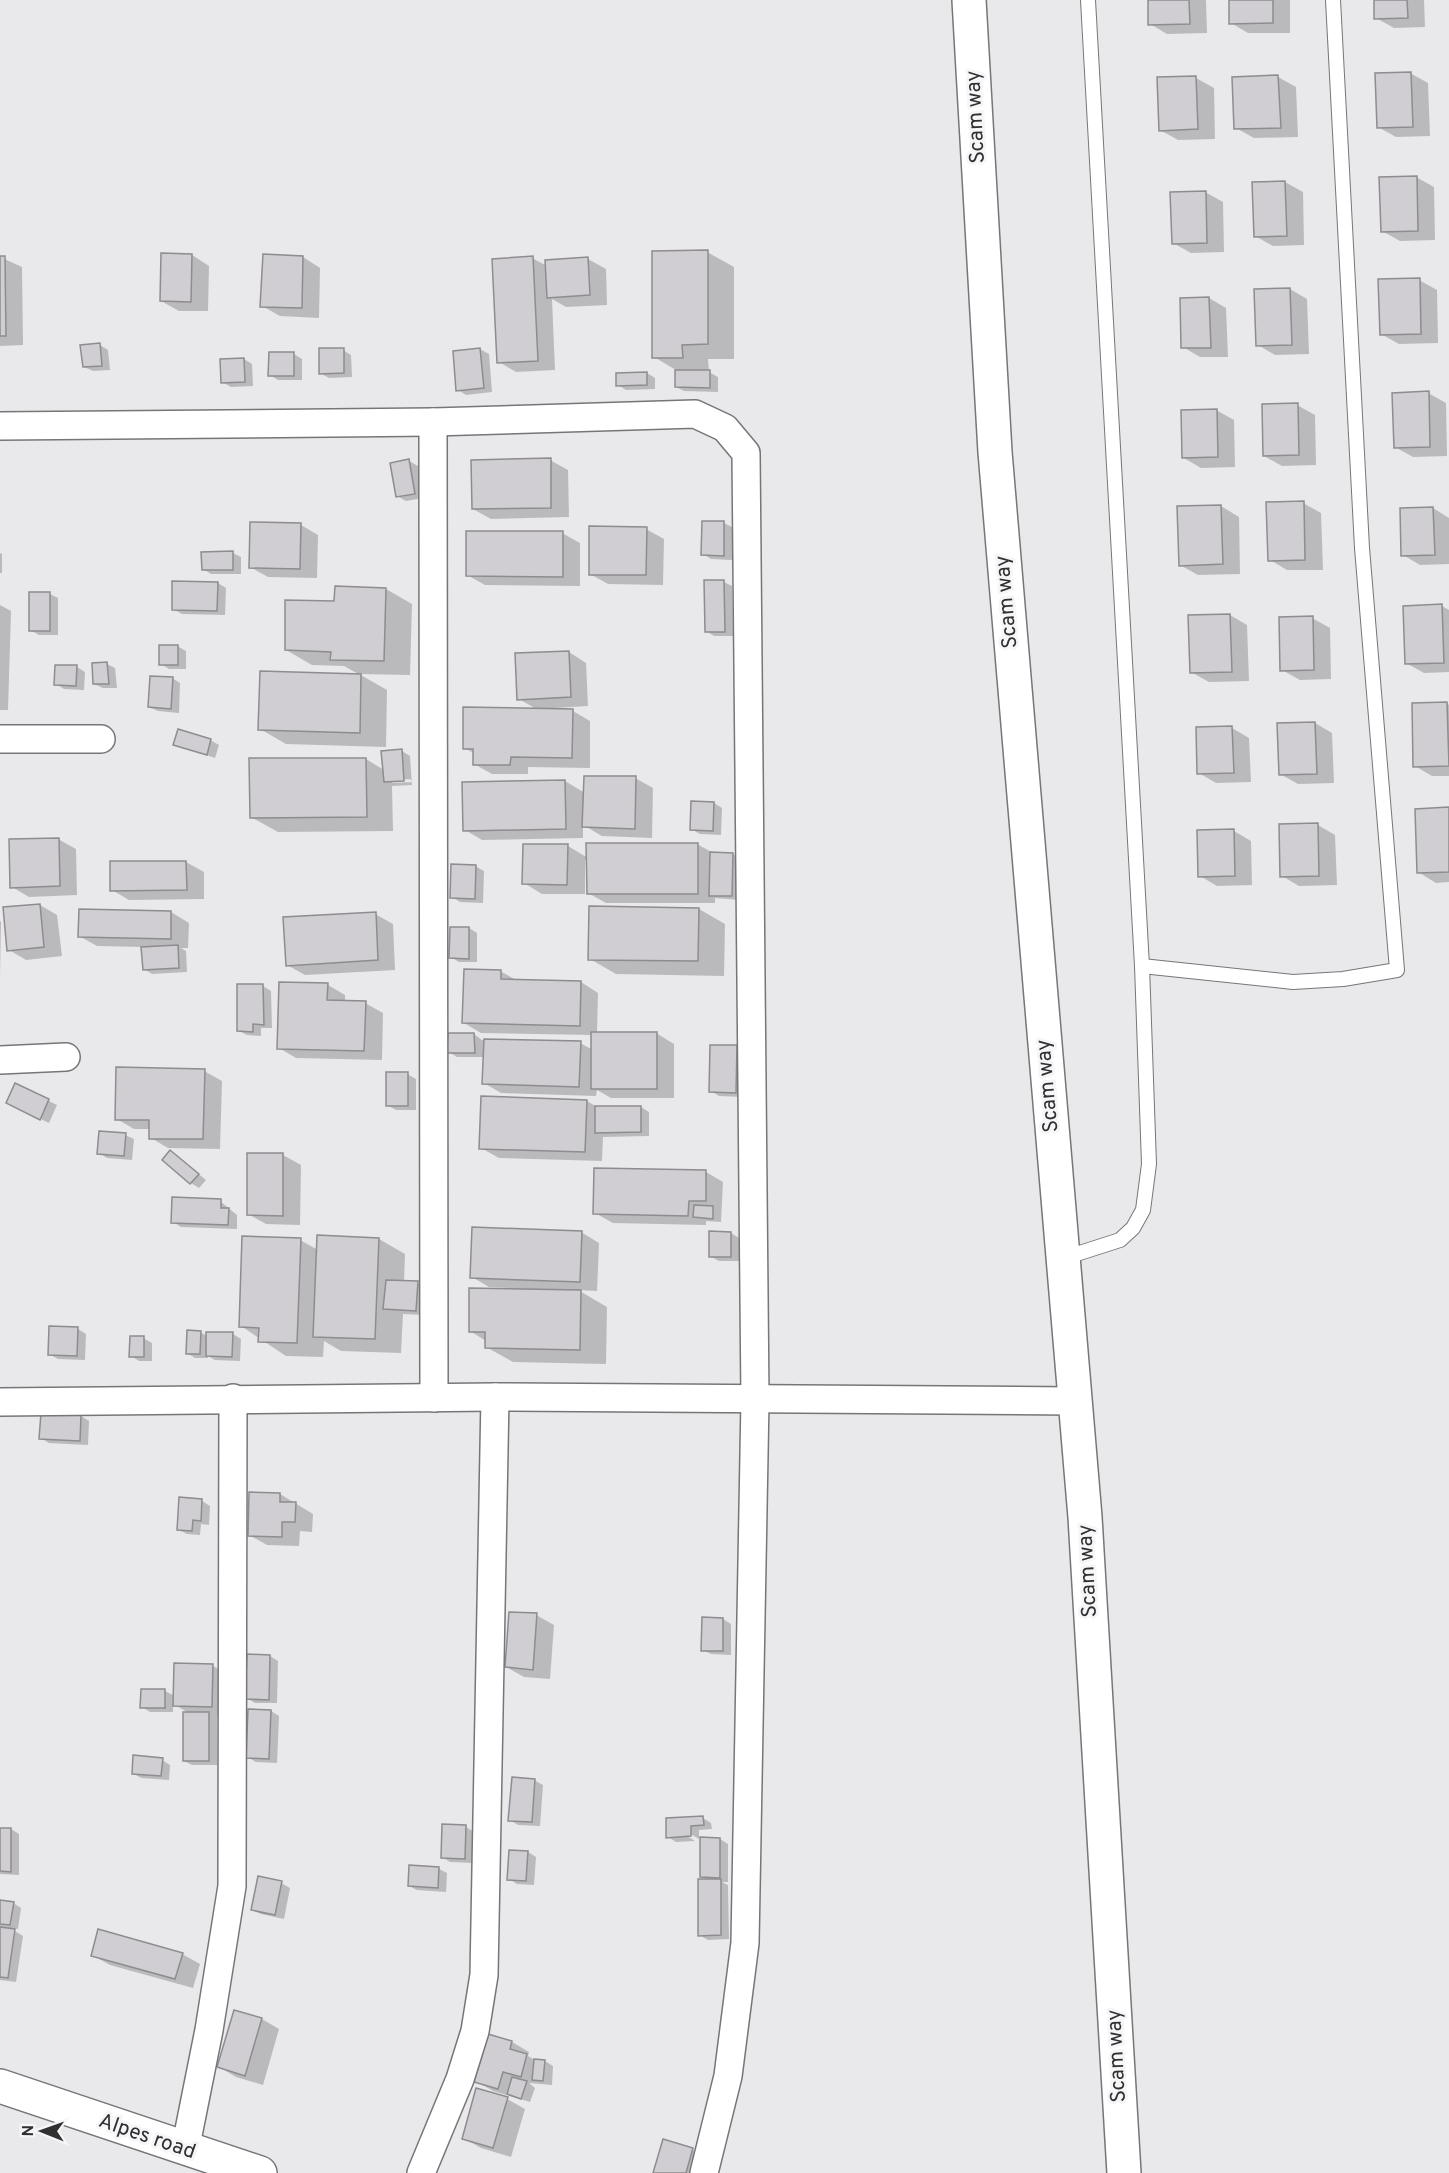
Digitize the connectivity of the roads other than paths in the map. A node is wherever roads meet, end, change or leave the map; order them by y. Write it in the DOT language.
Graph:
graph roads {
  1 [pos="969,0"];
  2 [pos="1088,0"];
  3 [pos="1333,0"];
  4 [pos="433,422"];
  5 [pos="0,426"];
  6 [pos="0,739"];
  7 [pos="101,739"];
  8 [pos="1142,966"];
  9 [pos="66,1057"];
  10 [pos="0,1060"];
  11 [pos="1062,1258"];
  12 [pos="495,1397"];
  13 [pos="233,1398"];
  14 [pos="434,1398"];
  15 [pos="755,1400"];
  16 [pos="1074,1401"];
  17 [pos="0,1402"];
  18 [pos="0,2086"];
  19 [pos="185,2150"];
  20 [pos="260,2173"];
  21 [pos="421,2173"];
  22 [pos="704,2173"];
  23 [pos="1124,2173"];
  1 -- 11 [label="street, Scam way"];
  2 -- 8 [label="lane"];
  3 -- 8 [label="lane"];
  4 -- 5 [label="street"];
  4 -- 14 [label="street"];
  4 -- 15 [label="street"];
  6 -- 7 [label="street"];
  8 -- 11 [label="lane"];
  9 -- 10 [label="street"];
  11 -- 16 [label="street, Scam way"];
  12 -- 14 [label="street"];
  12 -- 15 [label="street"];
  12 -- 21 [label="street"];
  13 -- 14 [label="street"];
  13 -- 17 [label="street"];
  13 -- 19 [label="street"];
  15 -- 16 [label="street"];
  15 -- 22 [label="street"];
  16 -- 23 [label="street, Scam way"];
  18 -- 19 [label="street, Alpes road"];
  19 -- 20 [label="street, Alpes road"];
}
